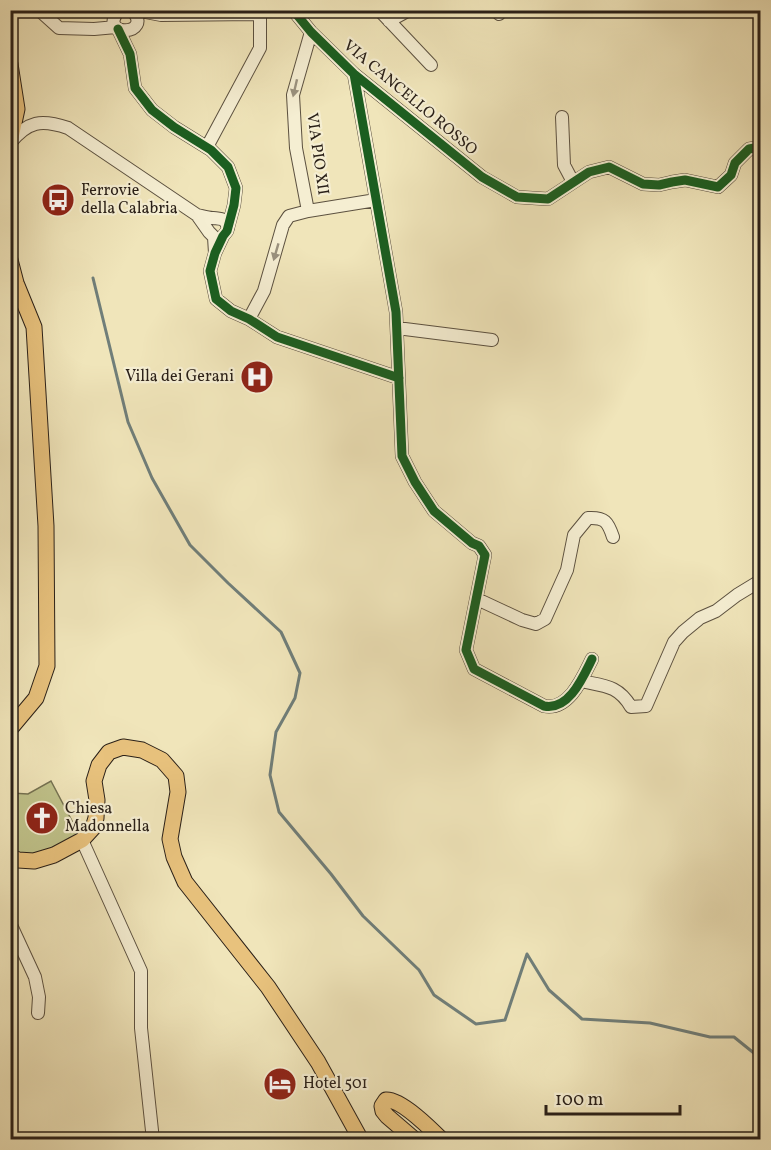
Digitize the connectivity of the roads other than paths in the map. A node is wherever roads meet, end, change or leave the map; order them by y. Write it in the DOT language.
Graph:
graph roads {
  1 [pos="39,10"];
  2 [pos="293,10"];
  3 [pos="379,10"];
  4 [pos="409,10"];
  5 [pos="202,12"];
  6 [pos="264,12"];
  7 [pos="135,18"];
  8 [pos="115,19"];
  9 [pos="389,21"];
  10 [pos="311,32"];
  11 [pos="130,54"];
  12 [pos="10,64"];
  13 [pos="431,65"];
  14 [pos="354,74"];
  15 [pos="17,109"];
  16 [pos="562,117"];
  17 [pos="34,124"];
  18 [pos="10,143"];
  19 [pos="207,147"];
  20 [pos="760,147"];
  21 [pos="573,182"];
  22 [pos="376,200"];
  23 [pos="308,211"];
  24 [pos="218,228"];
  25 [pos="10,260"];
  26 [pos="249,319"];
  27 [pos="397,328"];
  28 [pos="492,340"];
  29 [pos="399,378"];
  30 [pos="613,537"];
  31 [pos="760,581"];
  32 [pos="477,599"];
  33 [pos="592,659"];
  34 [pos="581,681"];
  35 [pos="13,725"];
  36 [pos="82,840"];
  37 [pos="10,856"];
  38 [pos="10,923"];
  39 [pos="38,1012"];
  40 [pos="153,1140"];
  41 [pos="361,1140"];
  42 [pos="415,1140"];
  43 [pos="442,1140"];
  1 -- 8 [label="street"];
  2 -- 10 [label="street, VIA CANCELLO ROSSO"];
  3 -- 9 [label="street"];
  4 -- 9 [label="street"];
  5 -- 6 [label="street"];
  5 -- 7 [label="street"];
  6 -- 19 [label="street"];
  7 -- 8 [label="street"];
  7 -- 11 [label="street"];
  8 -- 11 [label="street"];
  9 -- 13 [label="street"];
  10 -- 14 [label="street, VIA CANCELLO ROSSO"];
  10 -- 23 [label="street, VIA PIO XII, one-way"];
  11 -- 19 [label="street"];
  12 -- 15 [label="main road"];
  14 -- 21 [label="street, VIA CANCELLO ROSSO"];
  14 -- 22 [label="street"];
  15 -- 17 [label="street"];
  15 -- 18 [label="main road"];
  16 -- 21 [label="street"];
  17 -- 18 [label="street"];
  17 -- 24 [label="street"];
  19 -- 24 [label="street"];
  20 -- 21 [label="street"];
  22 -- 23 [label="street"];
  22 -- 27 [label="street"];
  23 -- 26 [label="street, one-way"];
  24 -- 26 [label="street"];
  25 -- 35 [label="main road"];
  26 -- 29 [label="street"];
  27 -- 28 [label="street"];
  27 -- 29 [label="street"];
  29 -- 32 [label="street"];
  30 -- 32 [label="street"];
  31 -- 34 [label="street"];
  32 -- 34 [label="street"];
  33 -- 34 [label="street"];
  36 -- 37 [label="main road"];
  36 -- 40 [label="street"];
  36 -- 41 [label="main road"];
  38 -- 39 [label="street"];
  42 -- 43 [label="main road"];
}
